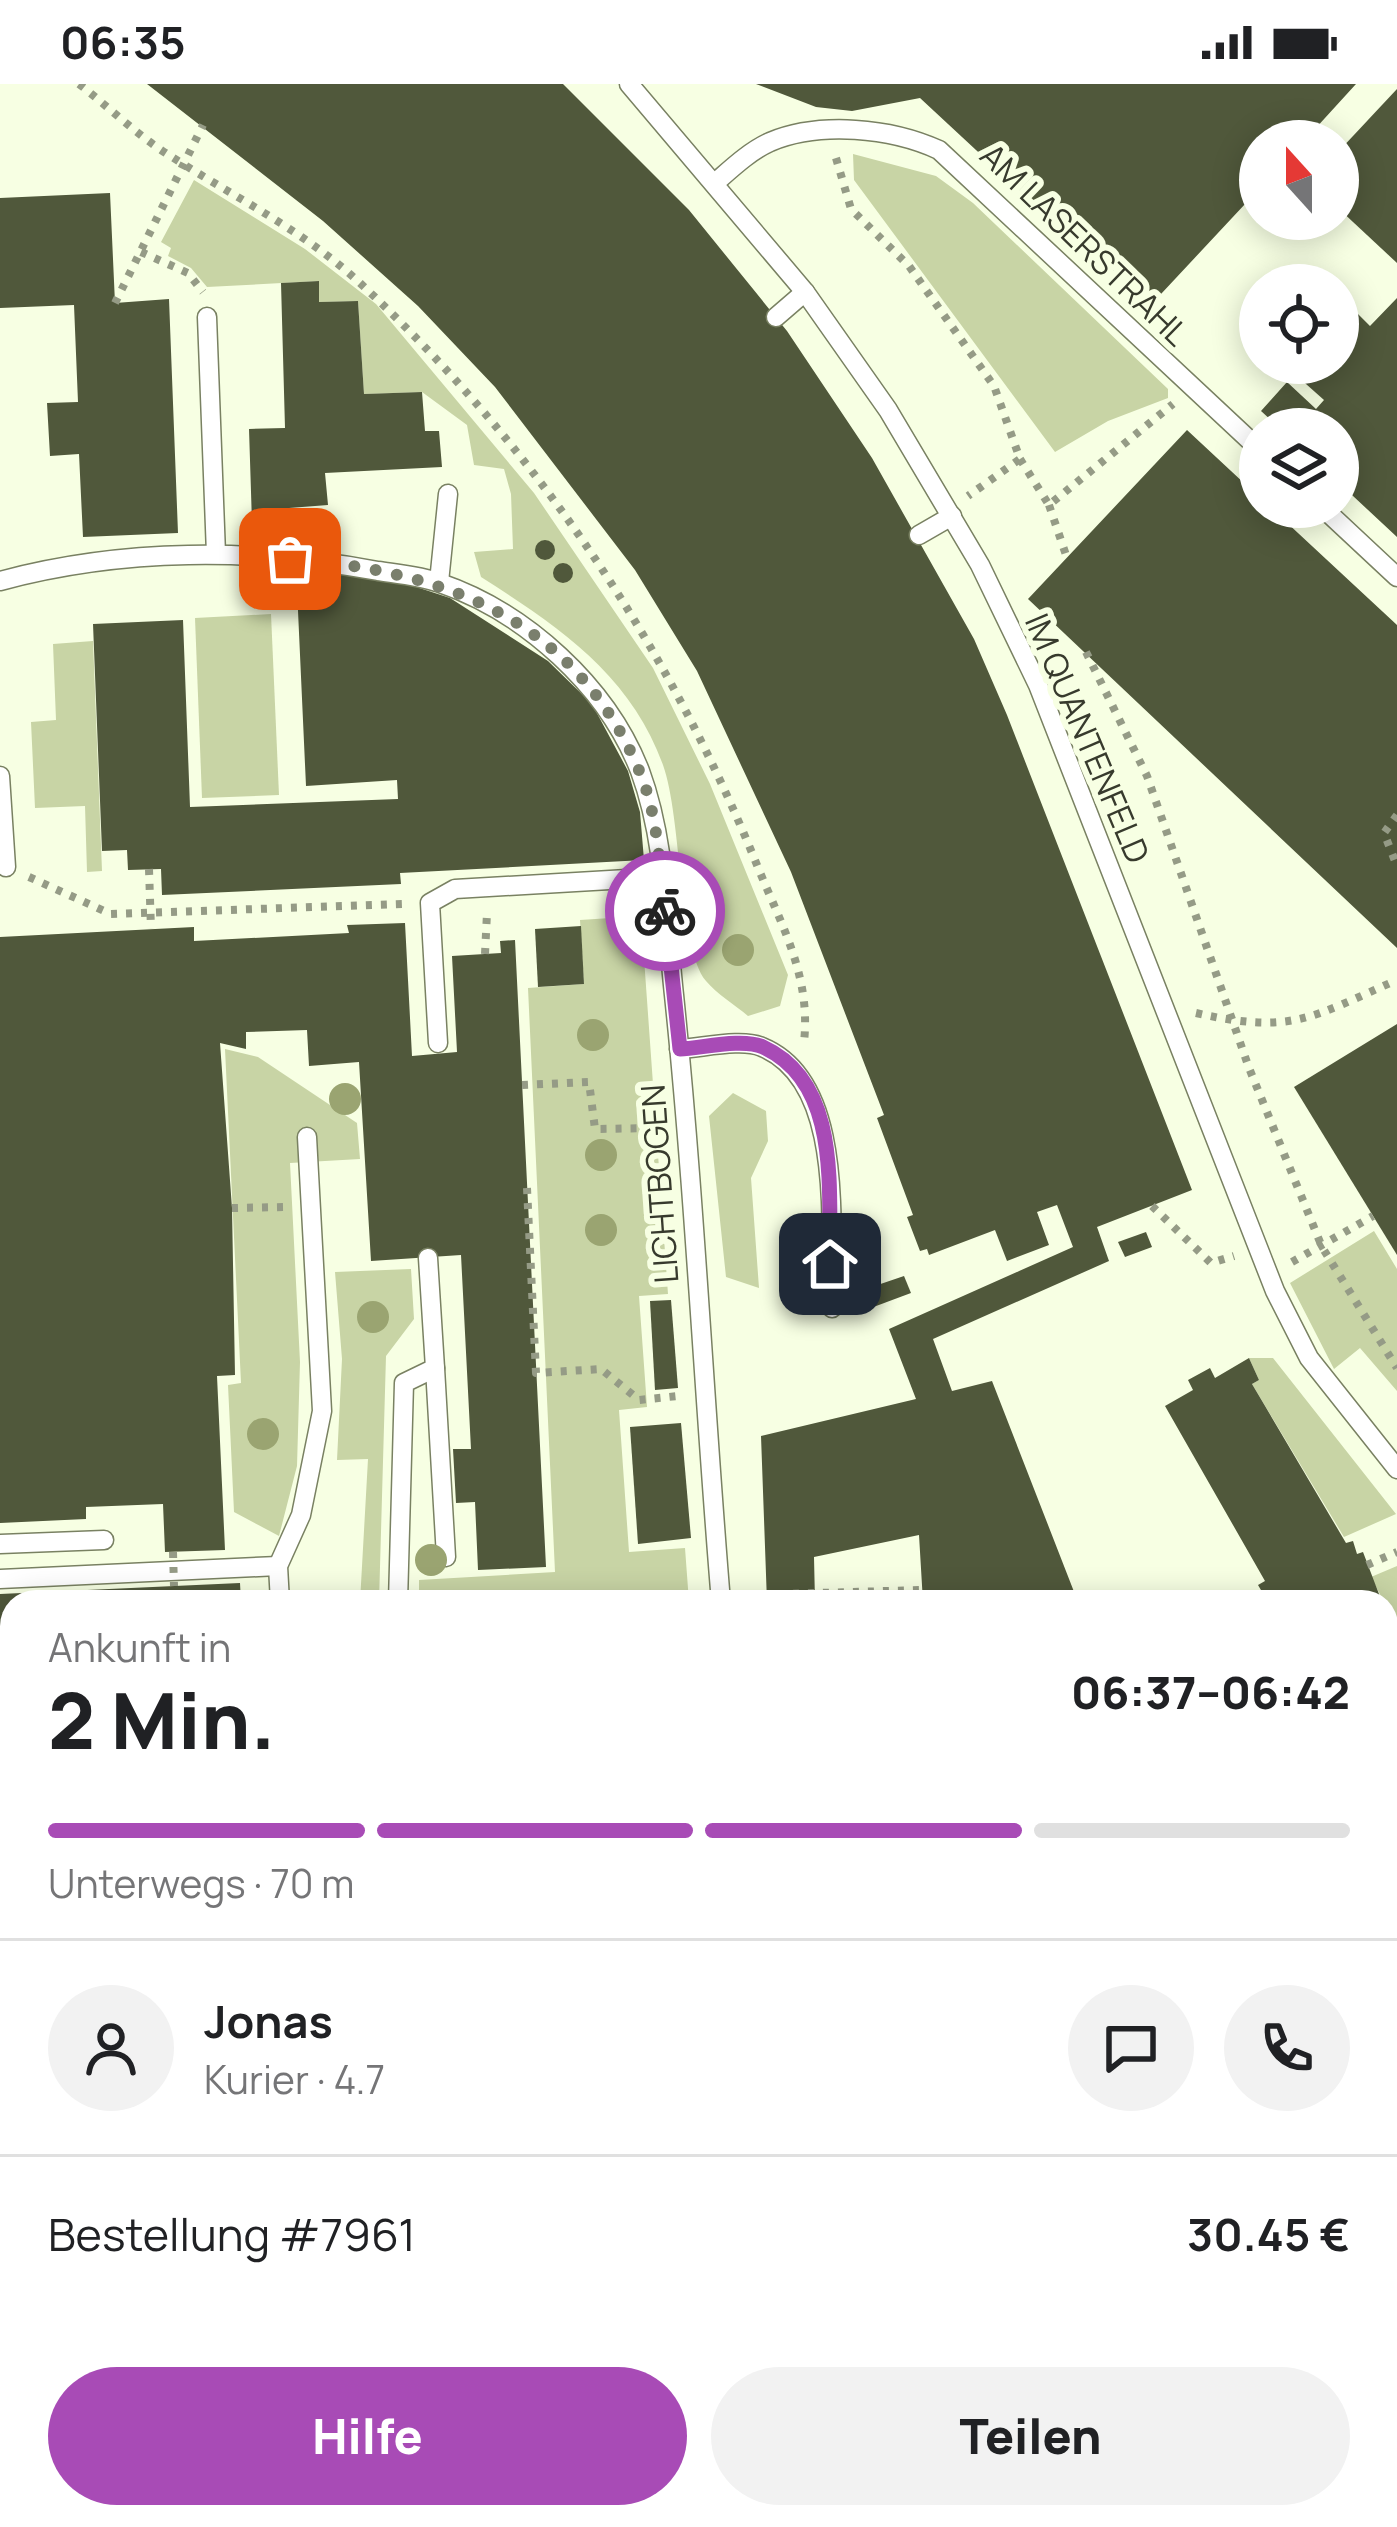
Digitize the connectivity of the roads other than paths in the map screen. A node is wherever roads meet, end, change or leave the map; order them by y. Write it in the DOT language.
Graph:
graph roads {
  1 [pos="629,84"];
  2 [pos="716,182"];
  3 [pos="805,292"];
  4 [pos="207,317"];
  5 [pos="776,317"];
  6 [pos="1239,431"];
  7 [pos="448,494"];
  8 [pos="950,511"];
  9 [pos="1344,528"];
  10 [pos="919,535"];
  11 [pos="216,554"];
  12 [pos="1397,577"];
  13 [pos="0,581"];
  14 [pos="439,582"];
  15 [pos="0,776"];
  16 [pos="6,866"];
  17 [pos="661,877"];
  18 [pos="438,1043"];
  19 [pos="680,1049"];
  20 [pos="307,1137"];
  21 [pos="428,1258"];
  22 [pos="832,1308"];
  23 [pos="435,1368"];
  24 [pos="1397,1469"];
  25 [pos="104,1540"];
  26 [pos="0,1544"];
  27 [pos="446,1557"];
  28 [pos="278,1566"];
  29 [pos="0,1579"];
  30 [pos="279,1590"];
  31 [pos="398,1590"];
  32 [pos="719,1590"];
  1 -- 2 [label="lane, IM QUANTENFELD"];
  2 -- 3 [label="lane, IM QUANTENFELD"];
  2 -- 6 [label="lane, AM LASERSTRAHL"];
  3 -- 5 [label="lane"];
  3 -- 8 [label="lane, IM QUANTENFELD"];
  4 -- 11 [label="lane"];
  7 -- 14 [label="lane"];
  8 -- 10 [label="lane"];
  8 -- 24 [label="lane, IM QUANTENFELD"];
  9 -- 12 [label="lane"];
  11 -- 13 [label="lane, LICHTBOGEN"];
  11 -- 14 [label="lane, LICHTBOGEN"];
  14 -- 17 [label="lane, LICHTBOGEN"];
  15 -- 16 [label="lane"];
  17 -- 18 [label="lane"];
  17 -- 19 [label="lane, LICHTBOGEN"];
  19 -- 22 [label="lane"];
  19 -- 32 [label="lane, LICHTBOGEN"];
  20 -- 28 [label="lane"];
  21 -- 23 [label="lane"];
  23 -- 27 [label="lane"];
  23 -- 31 [label="lane"];
  25 -- 26 [label="lane"];
  28 -- 29 [label="lane"];
  28 -- 30 [label="lane"];
}
